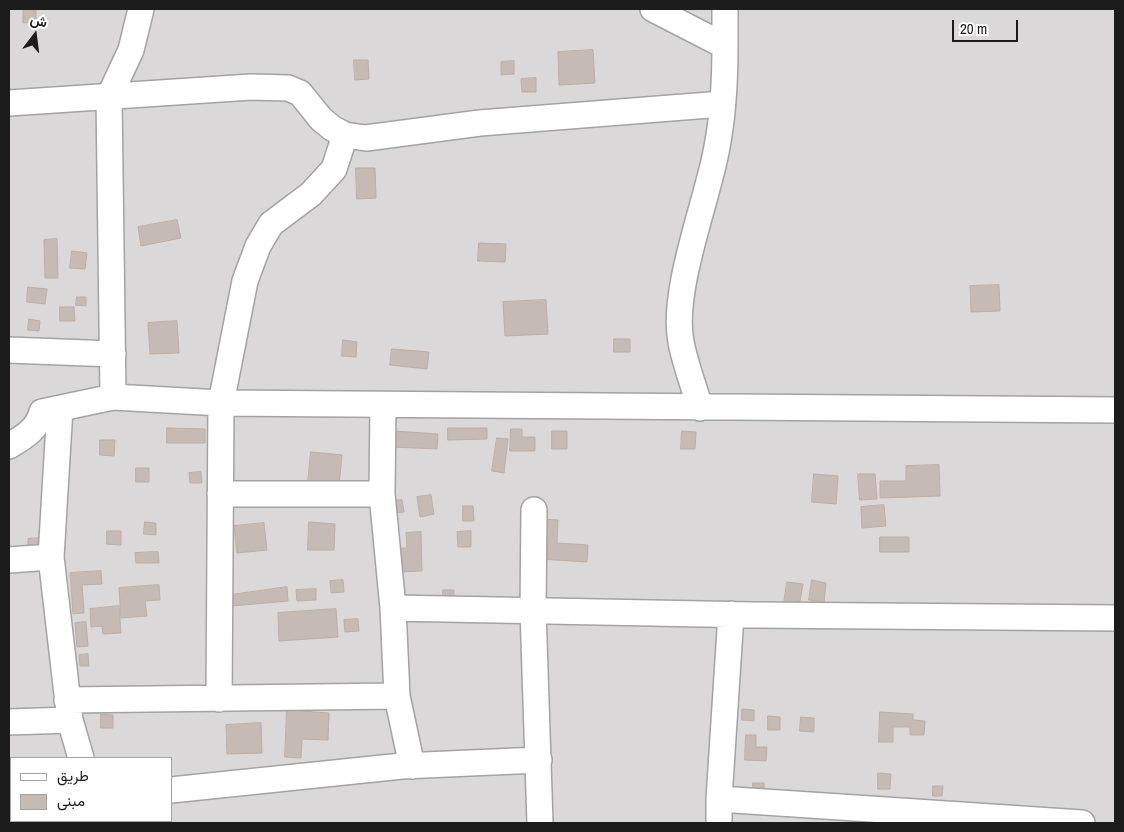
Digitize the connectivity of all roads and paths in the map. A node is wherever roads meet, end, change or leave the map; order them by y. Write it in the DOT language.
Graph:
graph roads {
  1 [pos="141,9"];
  2 [pos="653,9"];
  3 [pos="725,9"];
  4 [pos="725,46"];
  5 [pos="109,97"];
  6 [pos="9,103"];
  7 [pos="722,104"];
  8 [pos="345,135"];
  9 [pos="9,350"];
  10 [pos="113,354"];
  11 [pos="113,398"];
  12 [pos="221,403"];
  13 [pos="383,405"];
  14 [pos="60,408"];
  15 [pos="700,408"];
  16 [pos="1115,410"];
  17 [pos="9,446"];
  18 [pos="220,494"];
  19 [pos="382,494"];
  20 [pos="534,510"];
  21 [pos="51,557"];
  22 [pos="9,560"];
  23 [pos="393,608"];
  24 [pos="533,610"];
  25 [pos="731,614"];
  26 [pos="1115,618"];
  27 [pos="398,696"];
  28 [pos="219,699"];
  29 [pos="68,710"];
  30 [pos="9,722"];
  31 [pos="81,757"];
  32 [pos="539,760"];
  33 [pos="412,766"];
  34 [pos="172,790"];
  35 [pos="719,799"];
  36 [pos="540,823"];
  37 [pos="719,823"];
  38 [pos="1082,823"];
  1 -- 5 [label="street"];
  2 -- 4 [label="street"];
  3 -- 4 [label="street"];
  4 -- 7 [label="street"];
  5 -- 6 [label="street"];
  5 -- 8 [label="street"];
  5 -- 10 [label="street"];
  7 -- 8 [label="street"];
  7 -- 15 [label="street"];
  8 -- 12 [label="street"];
  9 -- 10 [label="street"];
  10 -- 11 [label="street"];
  11 -- 12 [label="street"];
  11 -- 14 [label="street"];
  12 -- 13 [label="street"];
  12 -- 18 [label="street"];
  13 -- 15 [label="street"];
  13 -- 19 [label="street"];
  14 -- 17 [label="street"];
  14 -- 21 [label="street"];
  15 -- 16 [label="street"];
  18 -- 19 [label="street"];
  18 -- 28 [label="street"];
  19 -- 23 [label="street"];
  20 -- 24 [label="street"];
  21 -- 22 [label="street"];
  21 -- 29 [label="street"];
  23 -- 24 [label="street"];
  23 -- 27 [label="street"];
  24 -- 25 [label="street"];
  24 -- 32 [label="street"];
  25 -- 26 [label="street"];
  25 -- 35 [label="street"];
  27 -- 28 [label="street"];
  27 -- 33 [label="street"];
  28 -- 29 [label="street"];
  29 -- 30 [label="street"];
  29 -- 31 [label="street"];
  32 -- 33 [label="street"];
  32 -- 36 [label="street"];
  33 -- 34 [label="street"];
  35 -- 37 [label="street"];
  35 -- 38 [label="street"];
}
